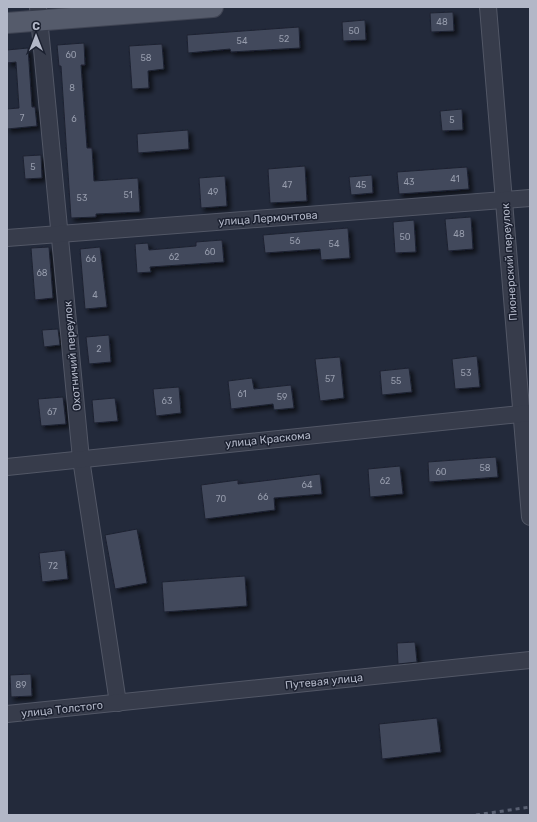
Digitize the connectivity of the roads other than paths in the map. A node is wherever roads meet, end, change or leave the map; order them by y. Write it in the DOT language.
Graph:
graph roads {
  1 [pos="213,7"];
  2 [pos="488,7"];
  3 [pos="38,14"];
  4 [pos="7,23"];
  5 [pos="530,198"];
  6 [pos="505,200"];
  7 [pos="60,233"];
  8 [pos="7,238"];
  9 [pos="525,413"];
  10 [pos="81,459"];
  11 [pos="7,467"];
  12 [pos="530,517"];
  13 [pos="530,660"];
  14 [pos="118,703"];
  15 [pos="7,714"];
  1 -- 3 [label="main road"];
  2 -- 6 [label="street, Пионерский переулок"];
  3 -- 4 [label="main road"];
  3 -- 7 [label="street, Охотничий переулок"];
  5 -- 6 [label="street, улица Лермонтова"];
  6 -- 7 [label="street, улица Лермонтова"];
  6 -- 9 [label="street, Пионерский переулок"];
  7 -- 8 [label="street, улица Лермонтова"];
  7 -- 10 [label="street, Охотничий переулок"];
  9 -- 10 [label="street, улица Краскома"];
  9 -- 12 [label="street, Пионерский переулок"];
  10 -- 11 [label="street, улица Краскома"];
  10 -- 14 [label="street, Охотничий переулок"];
  13 -- 14 [label="street, Путевая улица"];
  14 -- 15 [label="street, улица Толстого"];
}
